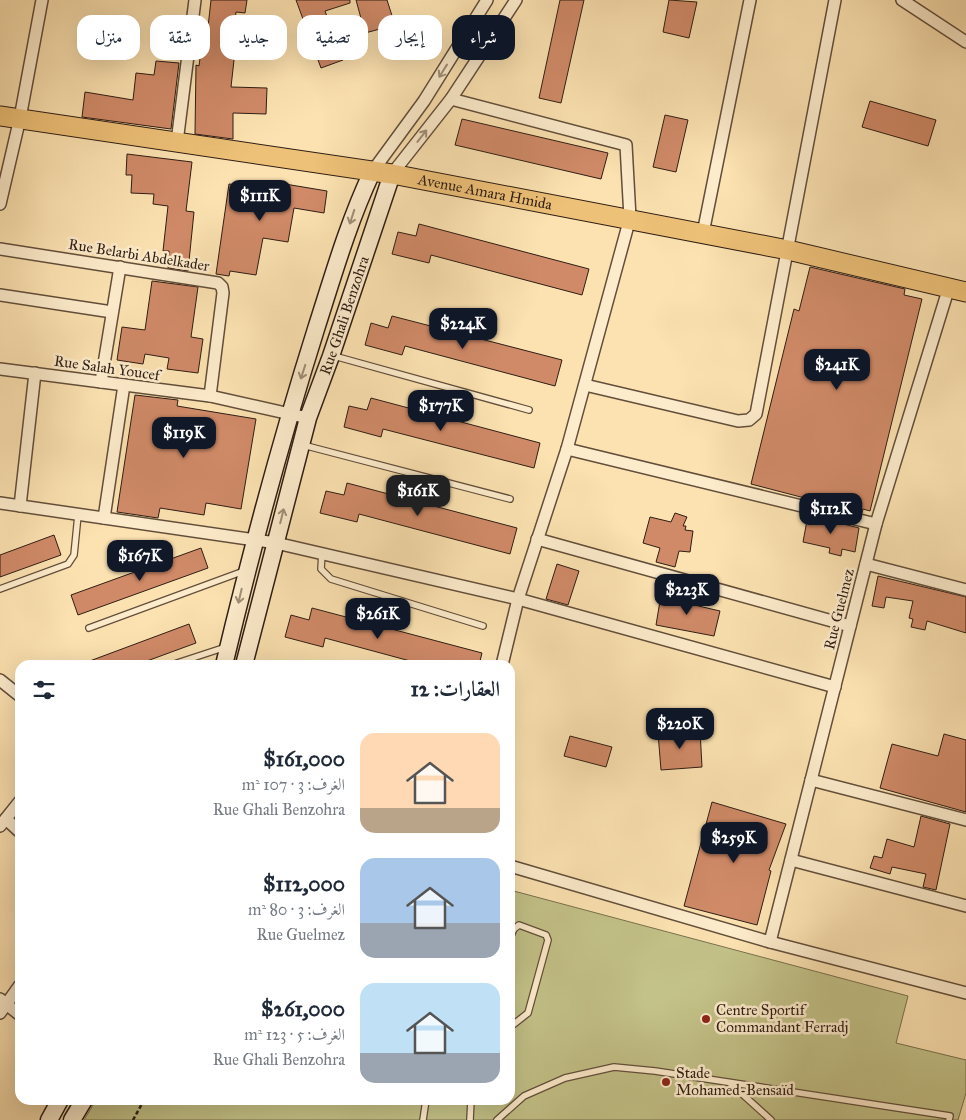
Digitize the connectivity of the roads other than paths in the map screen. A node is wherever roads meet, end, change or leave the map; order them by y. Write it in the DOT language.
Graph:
graph roads {
  1 [pos="42,0"];
  2 [pos="195,0"];
  3 [pos="487,0"];
  4 [pos="516,0"];
  5 [pos="750,0"];
  6 [pos="835,0"];
  7 [pos="902,0"];
  8 [pos="966,42"];
  9 [pos="450,99"];
  10 [pos="0,116"];
  11 [pos="20,118"];
  12 [pos="177,142"];
  13 [pos="372,172"];
  14 [pos="392,174"];
  15 [pos="0,204"];
  16 [pos="630,218"];
  17 [pos="703,233"];
  18 [pos="0,249"];
  19 [pos="788,250"];
  20 [pos="120,267"];
  21 [pos="958,289"];
  22 [pos="0,295"];
  23 [pos="112,312"];
  24 [pos="332,356"];
  25 [pos="0,369"];
  26 [pos="35,373"];
  27 [pos="101,382"];
  28 [pos="124,385"];
  29 [pos="585,385"];
  30 [pos="210,396"];
  31 [pos="529,410"];
  32 [pos="289,414"];
  33 [pos="308,418"];
  34 [pos="301,445"];
  35 [pos="567,449"];
  36 [pos="510,499"];
  37 [pos="0,503"];
  38 [pos="20,506"];
  39 [pos="78,515"];
  40 [pos="104,518"];
  41 [pos="876,524"];
  42 [pos="537,539"];
  43 [pos="254,540"];
  44 [pos="276,542"];
  45 [pos="322,554"];
  46 [pos="866,564"];
  47 [pos="246,571"];
  48 [pos="0,590"];
  49 [pos="966,590"];
  50 [pos="518,599"];
  51 [pos="483,626"];
  52 [pos="850,626"];
  53 [pos="89,628"];
  54 [pos="228,646"];
  55 [pos="186,660"];
  56 [pos="225,660"];
  57 [pos="245,660"];
  58 [pos="503,660"];
  59 [pos="0,680"];
  60 [pos="835,687"];
  61 [pos="15,692"];
  62 [pos="811,780"];
  63 [pos="15,807"];
  64 [pos="966,820"];
  65 [pos="3,823"];
  66 [pos="15,829"];
  67 [pos="791,860"];
  68 [pos="515,867"];
  69 [pos="966,906"];
  70 [pos="515,928"];
  71 [pos="770,942"];
  72 [pos="15,991"];
  73 [pos="966,993"];
  74 [pos="2,1005"];
  75 [pos="15,1012"];
  76 [pos="515,1023"];
  77 [pos="728,1082"];
  78 [pos="515,1104"];
  79 [pos="57,1105"];
  80 [pos="81,1105"];
  81 [pos="425,1105"];
  82 [pos="472,1105"];
  83 [pos="514,1105"];
  84 [pos="49,1120"];
  85 [pos="72,1120"];
  86 [pos="423,1120"];
  87 [pos="470,1120"];
  88 [pos="497,1120"];
  89 [pos="771,1120"];
  90 [pos="949,1120"];
  1 -- 11 [label="street"];
  2 -- 12 [label="street"];
  3 -- 13 [label="street, Rue Ghali Benzohra, one-way"];
  4 -- 9 [label="street, Rue Ghali Benzohra"];
  5 -- 17 [label="street"];
  6 -- 19 [label="street"];
  7 -- 8 [label="street"];
  14 -- 9 [label="street, Rue Ghali Benzohra, one-way"];
  9 -- 16 [label="street"];
  10 -- 11 [label="main road, Avenue Amara Hmida"];
  11 -- 12 [label="main road, Avenue Amara Hmida"];
  11 -- 15 [label="street"];
  12 -- 13 [label="main road, Avenue Amara Hmida"];
  13 -- 14 [label="main road, Avenue Amara Hmida"];
  13 -- 32 [label="main road, Rue Ghali Benzohra, one-way"];
  14 -- 16 [label="main road, Avenue Amara Hmida"];
  14 -- 24 [label="main road, Rue Ghali Benzohra"];
  16 -- 17 [label="main road, Avenue Amara Hmida"];
  16 -- 29 [label="street"];
  17 -- 19 [label="main road, Avenue Amara Hmida"];
  18 -- 20 [label="street, Rue Belarbi Abdelkader"];
  19 -- 21 [label="main road, Avenue Amara Hmida"];
  19 -- 29 [label="street"];
  20 -- 23 [label="street"];
  20 -- 30 [label="street, Rue Belarbi Abdelkader"];
  21 -- 41 [label="street, Rue Guelmez"];
  22 -- 23 [label="street"];
  23 -- 27 [label="street"];
  24 -- 31 [label="lane"];
  24 -- 33 [label="main road, Rue Ghali Benzohra"];
  25 -- 26 [label="street, Rue Salah Youcef"];
  26 -- 27 [label="street, Rue Salah Youcef"];
  26 -- 38 [label="street"];
  27 -- 28 [label="street, Rue Salah Youcef"];
  28 -- 30 [label="street, Rue Salah Youcef"];
  28 -- 40 [label="street"];
  29 -- 35 [label="street"];
  30 -- 32 [label="street, Rue Salah Youcef"];
  32 -- 33 [label="street, Rue Salah Youcef"];
  32 -- 43 [label="main road, Rue Ghali Benzohra"];
  33 -- 34 [label="main road, Rue Ghali Benzohra"];
  34 -- 36 [label="lane"];
  44 -- 34 [label="main road, Rue Ghali Benzohra, one-way"];
  35 -- 41 [label="street"];
  35 -- 42 [label="street"];
  37 -- 38 [label="street"];
  38 -- 39 [label="street"];
  39 -- 40 [label="street"];
  39 -- 48 [label="lane"];
  40 -- 43 [label="street"];
  41 -- 46 [label="street, Rue Guelmez"];
  42 -- 50 [label="street"];
  42 -- 52 [label="street"];
  43 -- 44 [label="street"];
  43 -- 47 [label="main road, Rue Ghali Benzohra"];
  44 -- 45 [label="street"];
  44 -- 57 [label="main road, Rue Ghali Benzohra"];
  45 -- 50 [label="street"];
  45 -- 51 [label="lane"];
  46 -- 49 [label="street"];
  46 -- 52 [label="street, Rue Guelmez"];
  47 -- 53 [label="lane"];
  47 -- 54 [label="main road, Rue Ghali Benzohra, one-way"];
  50 -- 58 [label="street"];
  50 -- 60 [label="street"];
  52 -- 60 [label="street, Rue Guelmez"];
  54 -- 55 [label="lane"];
  54 -- 56 [label="main road, Rue Ghali Benzohra"];
  59 -- 61 [label="street"];
  60 -- 62 [label="street, Rue Guelmez"];
  62 -- 64 [label="street"];
  62 -- 67 [label="street, Rue Guelmez"];
  63 -- 65 [label="street"];
  65 -- 66 [label="street"];
  67 -- 69 [label="street"];
  67 -- 71 [label="street, Rue Guelmez"];
  68 -- 71 [label="street"];
  70 -- 76 [label="lane"];
  71 -- 73 [label="street"];
  72 -- 74 [label="street"];
  74 -- 75 [label="street"];
  77 -- 78 [label="lane"];
  77 -- 89 [label="lane"];
  77 -- 90 [label="lane"];
  79 -- 84 [label="main road"];
  80 -- 85 [label="main road"];
  81 -- 86 [label="lane"];
  82 -- 87 [label="lane"];
  83 -- 88 [label="lane"];
}
